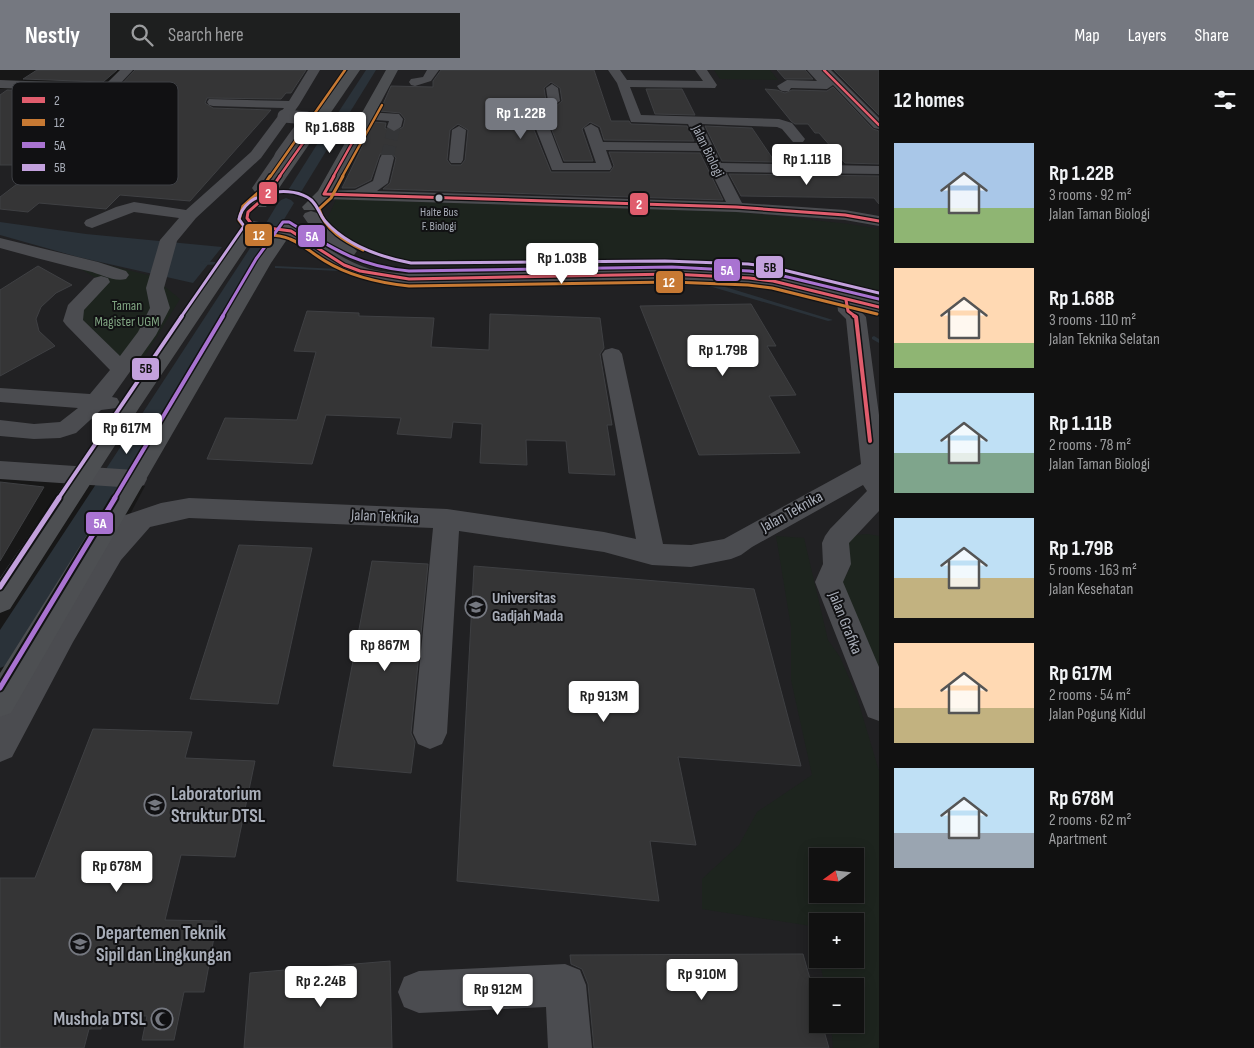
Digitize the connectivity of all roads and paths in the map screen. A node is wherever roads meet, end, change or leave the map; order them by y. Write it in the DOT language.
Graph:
graph roads {
  1 [pos="127,70"];
  2 [pos="314,70"];
  3 [pos="354,70"];
  4 [pos="392,70"];
  5 [pos="433,70"];
  6 [pos="614,70"];
  7 [pos="702,70"];
  8 [pos="813,70"];
  9 [pos="824,70"];
  10 [pos="23,75"];
  11 [pos="115,82"];
  12 [pos="415,82"];
  13 [pos="623,83"];
  14 [pos="684,84"];
  15 [pos="5,85"];
  16 [pos="552,88"];
  17 [pos="785,88"];
  18 [pos="0,95"];
  19 [pos="554,101"];
  20 [pos="213,102"];
  21 [pos="289,110"];
  22 [pos="697,113"];
  23 [pos="364,122"];
  24 [pos="879,125"];
  25 [pos="321,126"];
  26 [pos="394,126"];
  27 [pos="591,128"];
  28 [pos="544,129"];
  29 [pos="458,130"];
  30 [pos="798,139"];
  31 [pos="267,140"];
  32 [pos="304,142"];
  33 [pos="597,146"];
  34 [pos="706,147"];
  35 [pos="256,155"];
  36 [pos="287,157"];
  37 [pos="838,157"];
  38 [pos="386,158"];
  39 [pos="456,160"];
  40 [pos="879,164"];
  41 [pos="716,167"];
  42 [pos="879,170"];
  43 [pos="324,194"];
  44 [pos="358,195"];
  45 [pos="268,200"];
  46 [pos="736,207"];
  47 [pos="306,208"];
  48 [pos="190,215"];
  49 [pos="879,221"];
  50 [pos="92,223"];
  51 [pos="256,227"];
  52 [pos="282,229"];
  53 [pos="2,243"];
  54 [pos="120,275"];
  55 [pos="410,275"];
  56 [pos="101,282"];
  57 [pos="879,302"];
  58 [pos="879,308"];
  59 [pos="849,317"];
  60 [pos="612,354"];
  61 [pos="120,368"];
  62 [pos="0,395"];
  63 [pos="95,403"];
  64 [pos="130,404"];
  65 [pos="0,428"];
  66 [pos="876,466"];
  67 [pos="0,470"];
  68 [pos="86,476"];
  69 [pos="130,479"];
  70 [pos="878,498"];
  71 [pos="144,519"];
  72 [pos="447,519"];
  73 [pos="102,533"];
  74 [pos="652,554"];
  75 [pos="0,601"];
  76 [pos="0,702"];
  77 [pos="879,706"];
  78 [pos="430,733"];
  79 [pos="0,746"];
  80 [pos="419,992"];
  81 [pos="570,1048"];
  1 -- 11 [label="street"];
  2 -- 21 [label="street"];
  3 -- 25 [label="main road"];
  4 -- 23 [label="main road"];
  5 -- 12 [label="street"];
  6 -- 13 [label="street"];
  7 -- 14 [label="street"];
  8 -- 17 [label="street"];
  9 -- 24 [label="street"];
  10 -- 15 [label="street"];
  13 -- 14 [label="street"];
  13 -- 22 [label="street, Jalan Biologi"];
  14 -- 22 [label="street"];
  15 -- 18 [label="street"];
  16 -- 19 [label="street"];
  20 -- 21 [label="street"];
  21 -- 31 [label="street"];
  21 -- 36 [label="street, bridge"];
  22 -- 30 [label="street"];
  22 -- 34 [label="street, Jalan Biologi"];
  23 -- 25 [label="main road"];
  23 -- 26 [label="street"];
  23 -- 43 [label="main road"];
  25 -- 32 [label="main road"];
  27 -- 33 [label="street"];
  28 -- 33 [label="street"];
  29 -- 39 [label="street"];
  31 -- 32 [label="street"];
  31 -- 35 [label="street"];
  32 -- 36 [label="main road"];
  33 -- 34 [label="street"];
  34 -- 41 [label="street, Jalan Biologi"];
  35 -- 36 [label="street"];
  35 -- 48 [label="street"];
  36 -- 45 [label="street"];
  37 -- 40 [label="street"];
  38 -- 44 [label="street"];
  41 -- 42 [label="street"];
  41 -- 46 [label="street, Jalan Biologi"];
  43 -- 44 [label="street"];
  43 -- 47 [label="main road"];
  44 -- 46 [label="street"];
  45 -- 47 [label="main road"];
  45 -- 51 [label="main road"];
  46 -- 49 [label="street"];
  47 -- 52 [label="main road"];
  47 -- 55 [label="street"];
  48 -- 50 [label="street"];
  48 -- 61 [label="street"];
  51 -- 52 [label="main road"];
  51 -- 64 [label="main road"];
  52 -- 55 [label="street"];
  52 -- 69 [label="main road"];
  53 -- 54 [label="street"];
  55 -- 59 [label="street"];
  56 -- 61 [label="street"];
  57 -- 59 [label="street"];
  58 -- 59 [label="street"];
  59 -- 66 [label="street, Jalan Grafika"];
  60 -- 74 [label="street"];
  61 -- 63 [label="street"];
  62 -- 63 [label="street"];
  63 -- 64 [label="street"];
  63 -- 65 [label="street"];
  64 -- 68 [label="main road"];
  66 -- 70 [label="street, Jalan Grafika"];
  66 -- 74 [label="street, Jalan Teknika"];
  67 -- 68 [label="street"];
  68 -- 69 [label="street"];
  68 -- 75 [label="main road"];
  69 -- 73 [label="main road"];
  70 -- 77 [label="street, Jalan Grafika"];
  71 -- 72 [label="street, Jalan Teknika"];
  71 -- 73 [label="street"];
  71 -- 79 [label="street, Jalan Teknika"];
  72 -- 74 [label="street, Jalan Teknika"];
  72 -- 78 [label="street"];
  73 -- 76 [label="main road"];
  80 -- 81 [label="street"];
}
